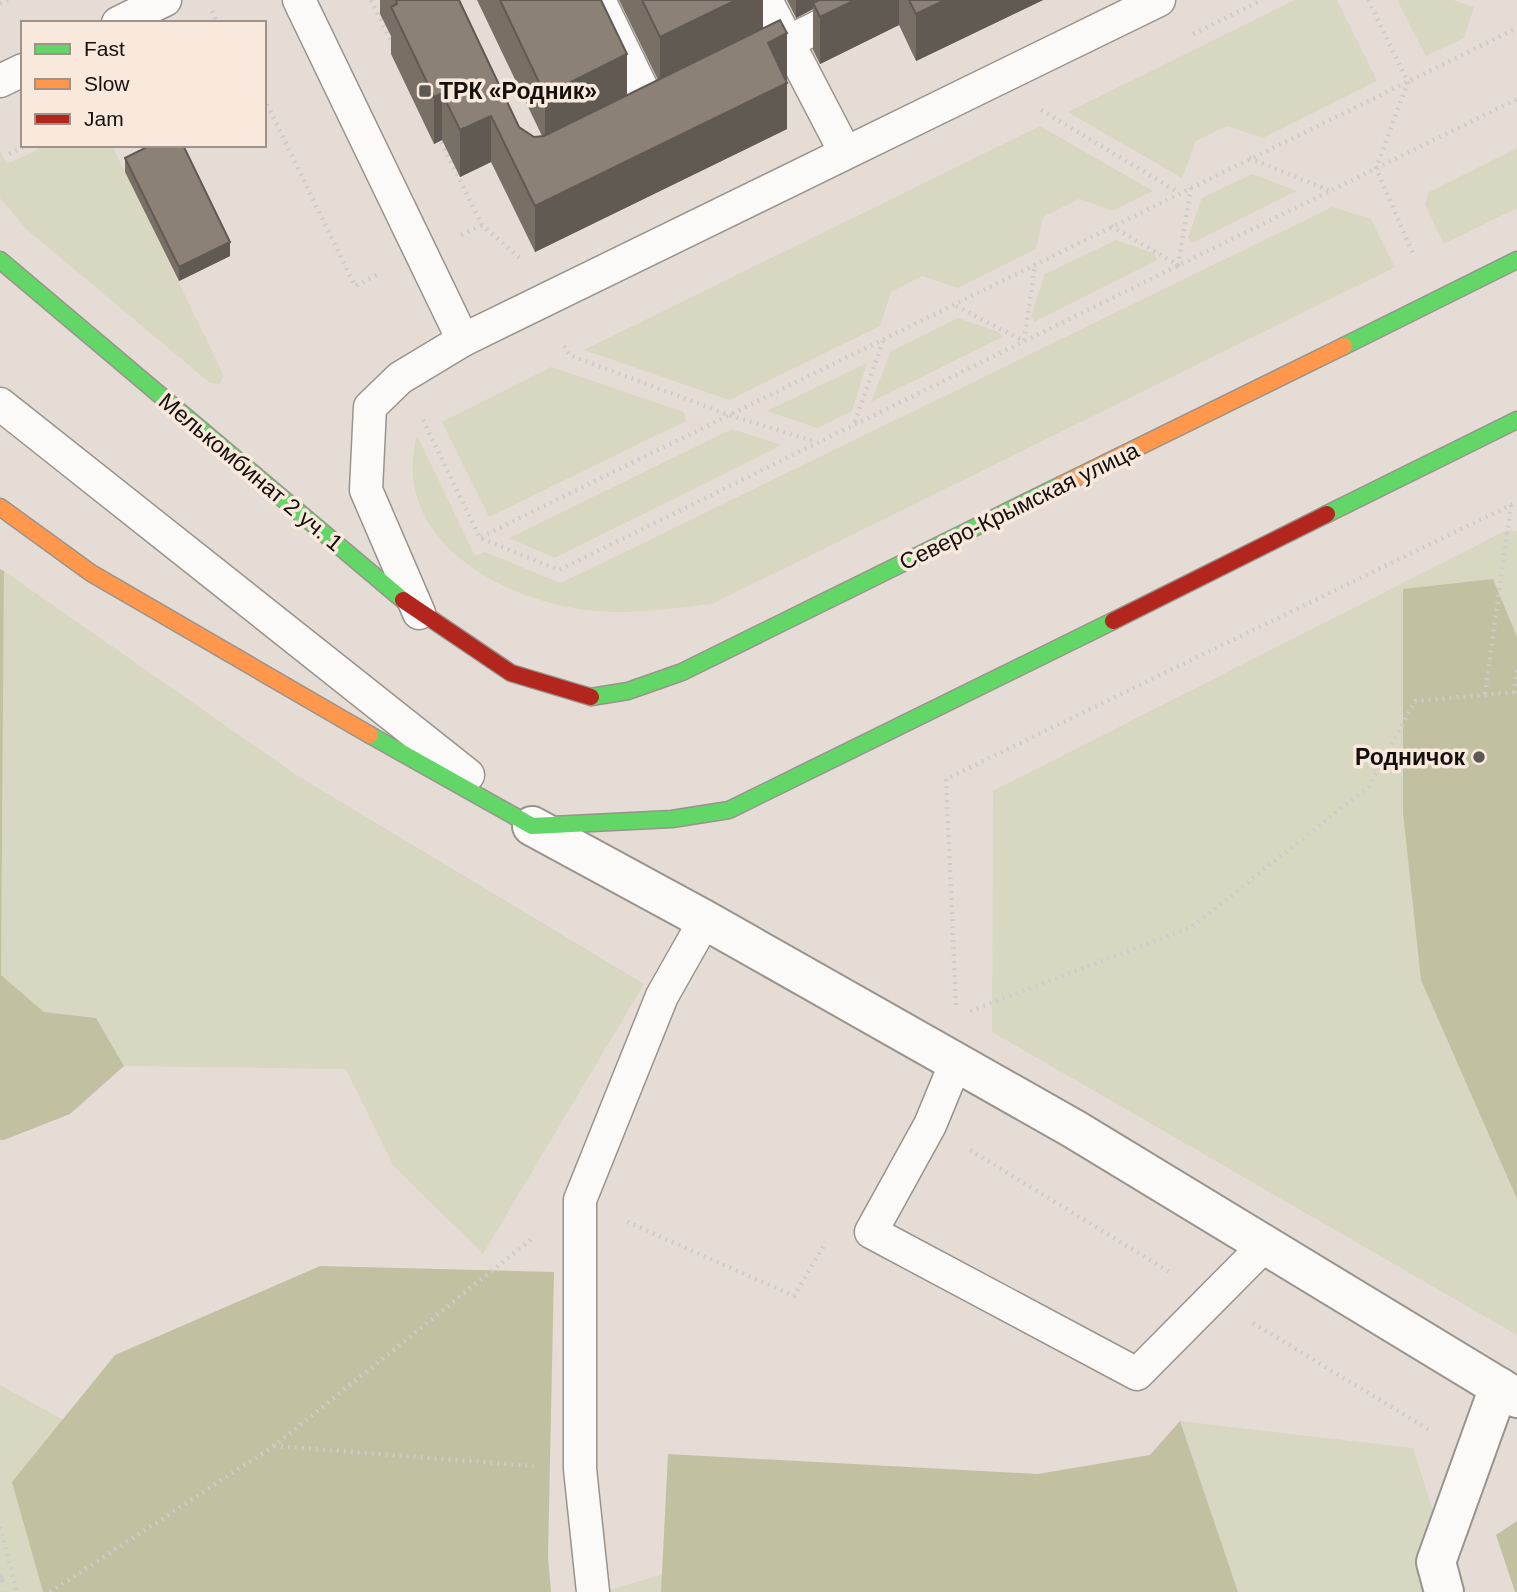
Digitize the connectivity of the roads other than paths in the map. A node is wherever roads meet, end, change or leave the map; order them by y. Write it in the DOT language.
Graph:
graph roads {
  1 [pos="165,0"];
  2 [pos="299,0"];
  3 [pos="599,0"];
  4 [pos="766,0"];
  5 [pos="873,0"];
  6 [pos="1159,0"];
  7 [pos="122,21"];
  8 [pos="788,43"];
  9 [pos="21,71"];
  10 [pos="725,72"];
  11 [pos="0,81"];
  12 [pos="652,107"];
  13 [pos="845,152"];
  14 [pos="0,260"];
  15 [pos="1517,260"];
  16 [pos="463,340"];
  17 [pos="0,404"];
  18 [pos="1517,420"];
  19 [pos="0,507"];
  20 [pos="420,614"];
  21 [pos="510,673"];
  22 [pos="532,826"];
  23 [pos="705,920"];
  24 [pos="956,1062"];
  25 [pos="1265,1245"];
  26 [pos="1508,1392"];
  27 [pos="593,1592"];
  28 [pos="1444,1592"];
  1 -- 7 [label="lane"];
  2 -- 16 [label="lane"];
  3 -- 12 [label="lane"];
  4 -- 8 [label="lane"];
  5 -- 8 [label="lane"];
  6 -- 13 [label="lane"];
  8 -- 10 [label="lane"];
  8 -- 13 [label="lane"];
  9 -- 11 [label="lane"];
  13 -- 16 [label="lane"];
  14 -- 20 [label="street, Мелькомбинат 2 уч. 1"];
  15 -- 21 [label="street, Северо-Крымская улица"];
  16 -- 20 [label="lane"];
  17 -- 22 [label="lane"];
  18 -- 22 [label="street"];
  19 -- 22 [label="street"];
  20 -- 21 [label="street, Мелькомбинат 2 уч. 1"];
  22 -- 23 [label="street"];
  23 -- 24 [label="street"];
  23 -- 27 [label="lane"];
  24 -- 25 [label="street"];
  24 -- 25 [label="lane"];
  25 -- 26 [label="street"];
  26 -- 28 [label="street"];
}
